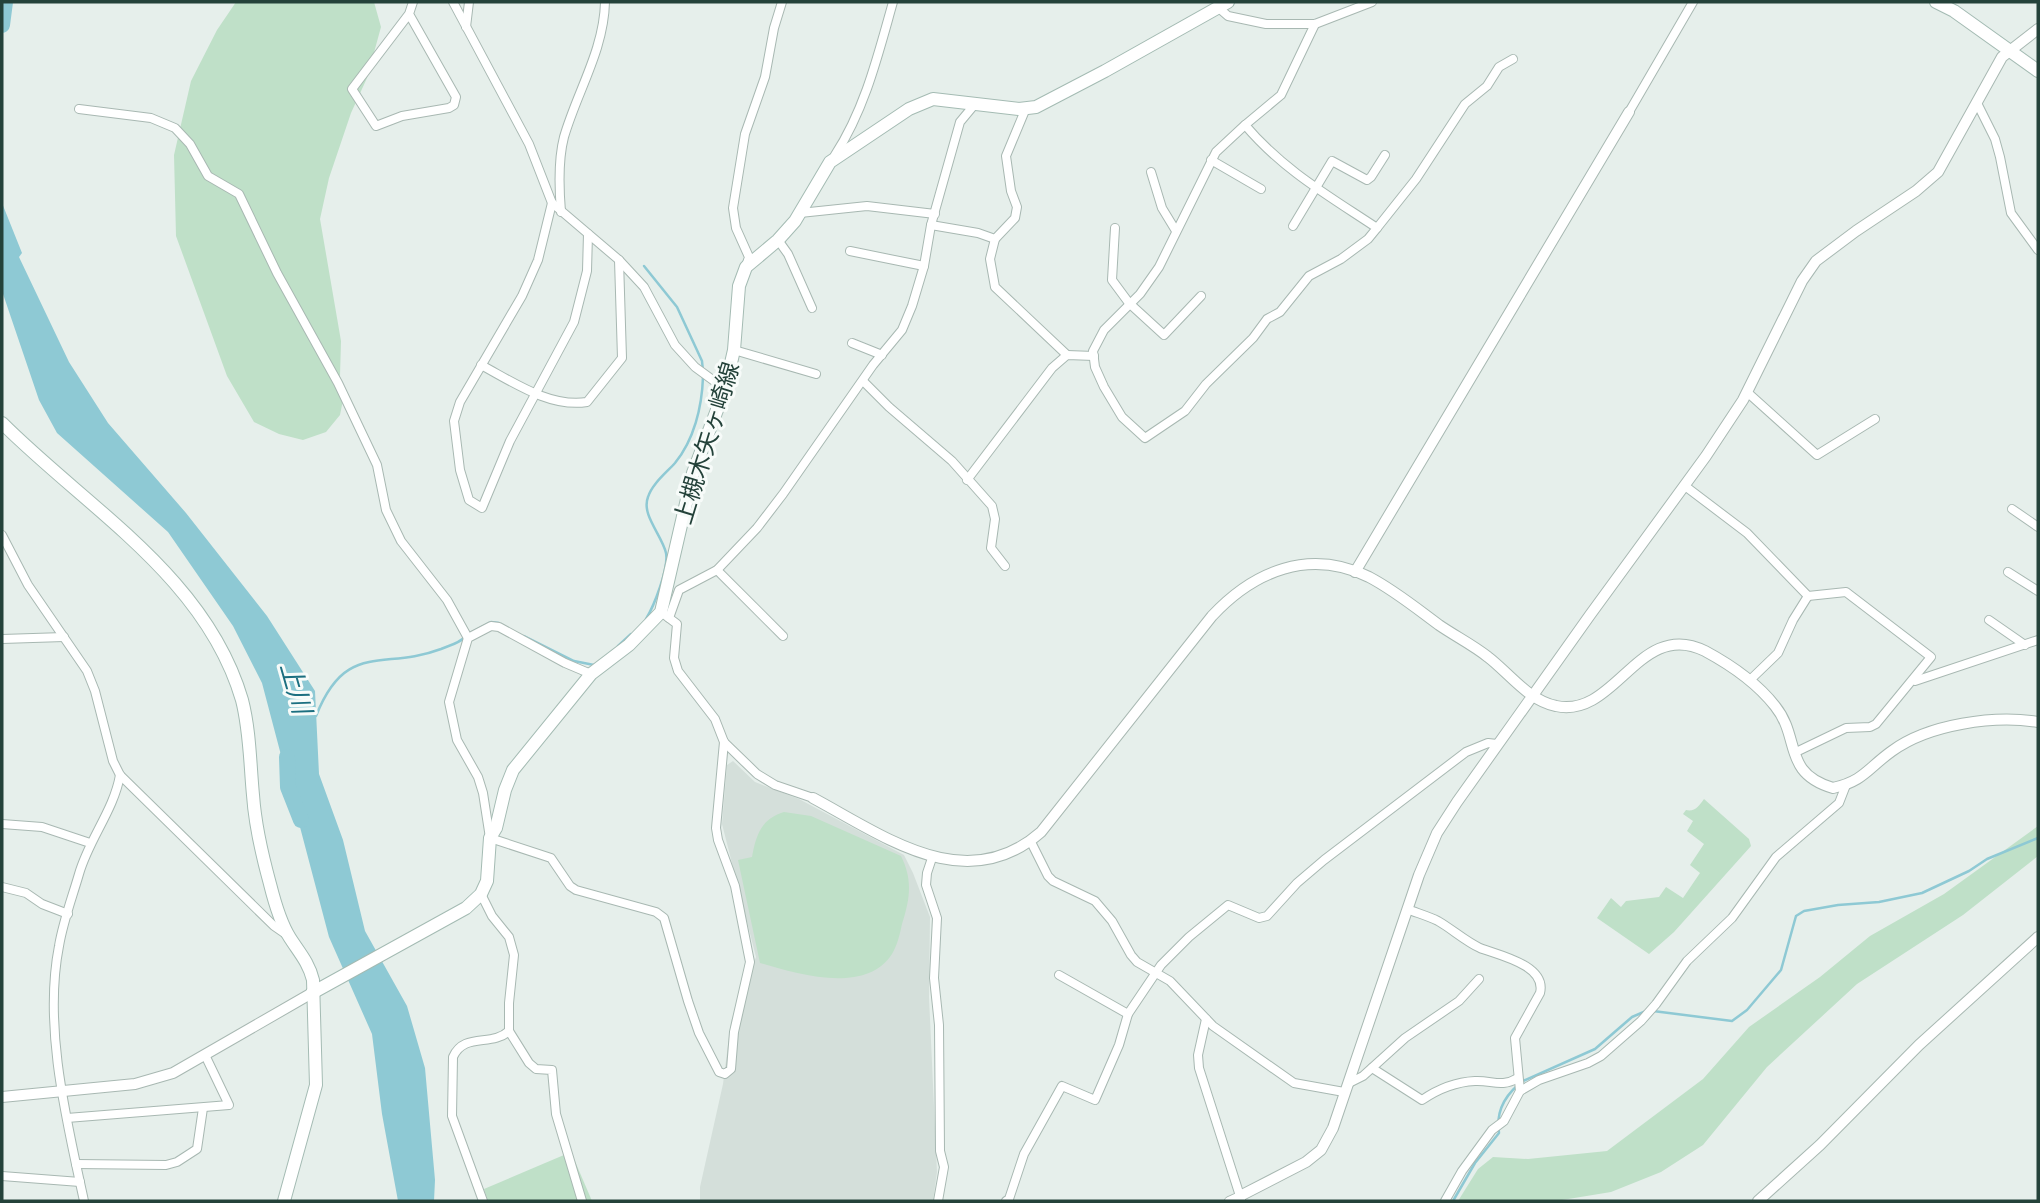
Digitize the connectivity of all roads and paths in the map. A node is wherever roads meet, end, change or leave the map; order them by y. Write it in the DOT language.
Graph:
graph roads {
  1 [pos="414,2"];
  2 [pos="453,2"];
  3 [pos="470,2"];
  4 [pos="605,2"];
  5 [pos="782,2"];
  6 [pos="893,2"];
  7 [pos="1372,2"];
  8 [pos="1693,2"];
  9 [pos="1936,2"];
  10 [pos="1224,5"];
  11 [pos="409,14"];
  12 [pos="1315,24"];
  13 [pos="466,28"];
  14 [pos="2038,29"];
  15 [pos="2011,50"];
  16 [pos="1513,60"];
  17 [pos="2038,71"];
  18 [pos="1977,103"];
  19 [pos="975,104"];
  20 [pos="79,108"];
  21 [pos="1026,108"];
  22 [pos="1629,112"];
  23 [pos="1245,125"];
  24 [pos="1385,155"];
  25 [pos="1212,160"];
  26 [pos="830,162"];
  27 [pos="1151,173"];
  28 [pos="1316,188"];
  29 [pos="1261,189"];
  30 [pos="552,203"];
  31 [pos="561,212"];
  32 [pos="800,213"];
  33 [pos="935,214"];
  34 [pos="931,225"];
  35 [pos="1293,226"];
  36 [pos="1115,228"];
  37 [pos="1377,228"];
  38 [pos="1176,231"];
  39 [pos="588,233"];
  40 [pos="995,239"];
  41 [pos="778,240"];
  42 [pos="2038,250"];
  43 [pos="850,251"];
  44 [pos="619,260"];
  45 [pos="924,266"];
  46 [pos="746,267"];
  47 [pos="1201,296"];
  48 [pos="1129,303"];
  49 [pos="812,308"];
  50 [pos="852,342"];
  51 [pos="734,350"];
  52 [pos="882,355"];
  53 [pos="1067,355"];
  54 [pos="1094,356"];
  55 [pos="481,365"];
  56 [pos="816,374"];
  57 [pos="863,381"];
  58 [pos="720,386"];
  59 [pos="1747,392"];
  60 [pos="535,393"];
  61 [pos="1875,419"];
  62 [pos="2,423"];
  63 [pos="967,480"];
  64 [pos="1685,486"];
  65 [pos="2012,509"];
  66 [pos="2038,527"];
  67 [pos="2,534"];
  68 [pos="1004,566"];
  69 [pos="717,570"];
  70 [pos="1355,572"];
  71 [pos="2008,572"];
  72 [pos="2038,591"];
  73 [pos="1808,596"];
  74 [pos="665,615"];
  75 [pos="1989,620"];
  76 [pos="466,635"];
  77 [pos="783,636"];
  78 [pos="64,637"];
  79 [pos="2,639"];
  80 [pos="2038,640"];
  81 [pos="2025,645"];
  82 [pos="591,674"];
  83 [pos="1750,680"];
  84 [pos="1913,681"];
  85 [pos="1533,695"];
  86 [pos="2038,722"];
  87 [pos="724,742"];
  88 [pos="1497,744"];
  89 [pos="1794,753"];
  90 [pos="120,775"];
  91 [pos="1846,785"];
  92 [pos="813,798"];
  93 [pos="2,824"];
  94 [pos="490,838"];
  95 [pos="1031,842"];
  96 [pos="90,844"];
  97 [pos="932,858"];
  98 [pos="2,887"];
  99 [pos="481,894"];
  100 [pos="1407,909"];
  101 [pos="68,914"];
  102 [pos="289,937"];
  103 [pos="2038,937"];
  104 [pos="1156,972"];
  105 [pos="1059,975"];
  106 [pos="1479,979"];
  107 [pos="312,993"];
  108 [pos="1128,1014"];
  109 [pos="1206,1019"];
  110 [pos="509,1031"];
  111 [pos="205,1055"];
  112 [pos="1372,1068"];
  113 [pos="1518,1078"];
  114 [pos="1346,1088"];
  115 [pos="1520,1090"];
  116 [pos="61,1093"];
  117 [pos="2,1097"];
  118 [pos="203,1108"];
  119 [pos="67,1118"];
  120 [pos="76,1164"];
  121 [pos="2,1175"];
  122 [pos="80,1182"];
  123 [pos="1236,1199"];
  124 [pos="84,1201"];
  125 [pos="284,1201"];
  126 [pos="483,1201"];
  127 [pos="582,1201"];
  128 [pos="938,1201"];
  129 [pos="1006,1201"];
  130 [pos="1445,1201"];
  131 [pos="1758,1201"];
  1 -- 11 [label="street"];
  2 -- 13 [label="street"];
  3 -- 13 [label="street"];
  4 -- 31 [label="street"];
  5 -- 46 [label="street"];
  6 -- 26 [label="street"];
  7 -- 12 [label="street"];
  8 -- 22 [label="street"];
  9 -- 15 [label="main road"];
  10 -- 12 [label="street"];
  10 -- 21 [label="main road"];
  11 -- 11 [label="street"];
  12 -- 23 [label="street"];
  13 -- 30 [label="street"];
  14 -- 15 [label="street"];
  15 -- 17 [label="main road"];
  15 -- 18 [label="street"];
  16 -- 37 [label="street"];
  18 -- 42 [label="street"];
  18 -- 59 [label="street"];
  19 -- 21 [label="main road"];
  19 -- 26 [label="main road"];
  19 -- 33 [label="street"];
  20 -- 76 [label="street"];
  21 -- 40 [label="street"];
  22 -- 70 [label="street"];
  23 -- 25 [label="street"];
  23 -- 28 [label="street"];
  24 -- 28 [label="street"];
  25 -- 29 [label="street"];
  25 -- 38 [label="street"];
  26 -- 32 [label="main road"];
  27 -- 38 [label="street"];
  28 -- 35 [label="street"];
  28 -- 37 [label="street"];
  30 -- 31 [label="street"];
  30 -- 55 [label="street"];
  31 -- 39 [label="street"];
  32 -- 33 [label="street"];
  32 -- 41 [label="main road"];
  33 -- 34 [label="street"];
  34 -- 40 [label="street"];
  34 -- 45 [label="street"];
  36 -- 48 [label="street"];
  37 -- 54 [label="street"];
  38 -- 48 [label="street"];
  39 -- 44 [label="street"];
  39 -- 60 [label="street"];
  40 -- 53 [label="street"];
  41 -- 46 [label="main road"];
  41 -- 49 [label="street"];
  43 -- 45 [label="street"];
  44 -- 58 [label="street"];
  44 -- 60 [label="street"];
  45 -- 52 [label="street"];
  46 -- 51 [label="main road, 上槻木矢ヶ崎線"];
  47 -- 48 [label="street"];
  48 -- 54 [label="street"];
  50 -- 52 [label="street"];
  51 -- 56 [label="street"];
  51 -- 58 [label="main road, 上槻木矢ヶ崎線"];
  52 -- 57 [label="street"];
  53 -- 54 [label="street"];
  53 -- 63 [label="street"];
  55 -- 60 [label="street"];
  55 -- 60 [label="street"];
  57 -- 63 [label="street"];
  57 -- 69 [label="street"];
  58 -- 74 [label="main road, 上槻木矢ヶ崎線"];
  59 -- 61 [label="street"];
  59 -- 64 [label="street"];
  62 -- 102 [label="main road"];
  63 -- 68 [label="street"];
  64 -- 73 [label="street"];
  64 -- 85 [label="street"];
  65 -- 66 [label="street"];
  67 -- 78 [label="street"];
  69 -- 74 [label="street"];
  69 -- 77 [label="street"];
  70 -- 85 [label="street"];
  70 -- 95 [label="street"];
  71 -- 72 [label="street"];
  73 -- 83 [label="street"];
  73 -- 84 [label="street"];
  74 -- 82 [label="main road"];
  74 -- 87 [label="street"];
  75 -- 81 [label="street"];
  76 -- 82 [label="street"];
  76 -- 94 [label="street"];
  78 -- 79 [label="street"];
  78 -- 90 [label="street"];
  80 -- 81 [label="street"];
  81 -- 84 [label="street"];
  82 -- 94 [label="main road"];
  83 -- 85 [label="street"];
  83 -- 89 [label="street"];
  84 -- 89 [label="street"];
  85 -- 88 [label="street"];
  86 -- 91 [label="street"];
  87 -- 92 [label="street"];
  87 -- 94 [label="street"];
  88 -- 100 [label="street"];
  88 -- 104 [label="street"];
  89 -- 91 [label="street"];
  90 -- 96 [label="street"];
  90 -- 102 [label="street"];
  91 -- 115 [label="street"];
  92 -- 97 [label="street"];
  93 -- 96 [label="street"];
  94 -- 99 [label="main road"];
  95 -- 97 [label="street"];
  95 -- 104 [label="street"];
  96 -- 101 [label="street"];
  97 -- 128 [label="street"];
  98 -- 101 [label="street"];
  99 -- 107 [label="main road"];
  99 -- 110 [label="street"];
  100 -- 113 [label="street"];
  100 -- 114 [label="street"];
  101 -- 116 [label="street"];
  102 -- 107 [label="main road"];
  103 -- 131 [label="street"];
  104 -- 108 [label="street"];
  104 -- 109 [label="street"];
  105 -- 108 [label="street"];
  106 -- 112 [label="street"];
  107 -- 111 [label="street"];
  107 -- 125 [label="main road"];
  108 -- 129 [label="street"];
  109 -- 114 [label="street"];
  109 -- 123 [label="street"];
  110 -- 126 [label="street"];
  110 -- 127 [label="street"];
  111 -- 116 [label="street"];
  111 -- 118 [label="street"];
  112 -- 113 [label="street"];
  112 -- 114 [label="street"];
  113 -- 115 [label="street"];
  114 -- 123 [label="street"];
  115 -- 130 [label="street"];
  116 -- 117 [label="street"];
  116 -- 119 [label="street"];
  118 -- 119 [label="street"];
  118 -- 120 [label="street"];
  119 -- 120 [label="street"];
  120 -- 122 [label="street"];
  121 -- 122 [label="street"];
  122 -- 124 [label="street"];
}
